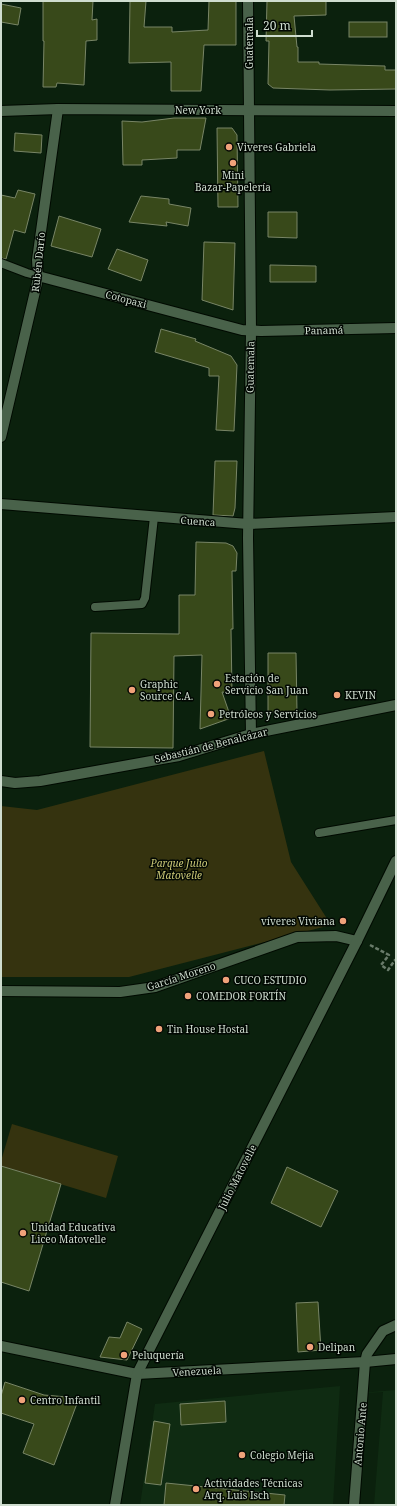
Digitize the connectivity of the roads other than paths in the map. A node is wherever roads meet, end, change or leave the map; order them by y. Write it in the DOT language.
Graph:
graph roads {
  1 [pos="248,1"];
  2 [pos="58,110"];
  3 [pos="249,110"];
  4 [pos="396,110"];
  5 [pos="1,111"];
  6 [pos="1,263"];
  7 [pos="38,276"];
  8 [pos="396,328"];
  9 [pos="251,331"];
  10 [pos="1,437"];
  11 [pos="1,504"];
  12 [pos="154,517"];
  13 [pos="396,517"];
  14 [pos="248,524"];
  15 [pos="95,607"];
  16 [pos="396,705"];
  17 [pos="251,734"];
  18 [pos="1,781"];
  19 [pos="396,820"];
  20 [pos="320,833"];
  21 [pos="396,861"];
  22 [pos="357,941"];
  23 [pos="1,991"];
  24 [pos="396,1326"];
  25 [pos="1,1346"];
  26 [pos="396,1359"];
  27 [pos="365,1362"];
  28 [pos="137,1374"];
  29 [pos="115,1505"];
  30 [pos="354,1505"];
  1 -- 3 [label="street, Guatemala"];
  2 -- 3 [label="street, New York"];
  2 -- 5 [label="street, New York"];
  2 -- 7 [label="street, Rubén Darío"];
  3 -- 4 [label="street, New York"];
  3 -- 9 [label="street, Guatemala"];
  6 -- 7 [label="lane, Cotopaxi"];
  7 -- 9 [label="street, Cotopaxi"];
  7 -- 10 [label="street, Rubén Darío"];
  8 -- 9 [label="street, Panamá"];
  9 -- 14 [label="street, Guatemala"];
  11 -- 12 [label="street, Cuenca"];
  12 -- 14 [label="street, Cuenca"];
  12 -- 15 [label="lane"];
  13 -- 14 [label="street, Cuenca"];
  14 -- 17 [label="street, Guatemala"];
  16 -- 17 [label="street, Sebastián de Benalcázar"];
  17 -- 18 [label="street, Sebastián de Benalcázar"];
  19 -- 20 [label="lane"];
  21 -- 22 [label="street, Julio Matovelle"];
  22 -- 23 [label="street, García Moreno"];
  22 -- 28 [label="street, Julio Matovelle"];
  24 -- 27 [label="street"];
  25 -- 28 [label="street, Venezuela"];
  26 -- 27 [label="street, Venezuela"];
  27 -- 28 [label="street, Venezuela"];
  27 -- 30 [label="street, Antonio Ante"];
  28 -- 29 [label="street, Julio Matovelle"];
}
